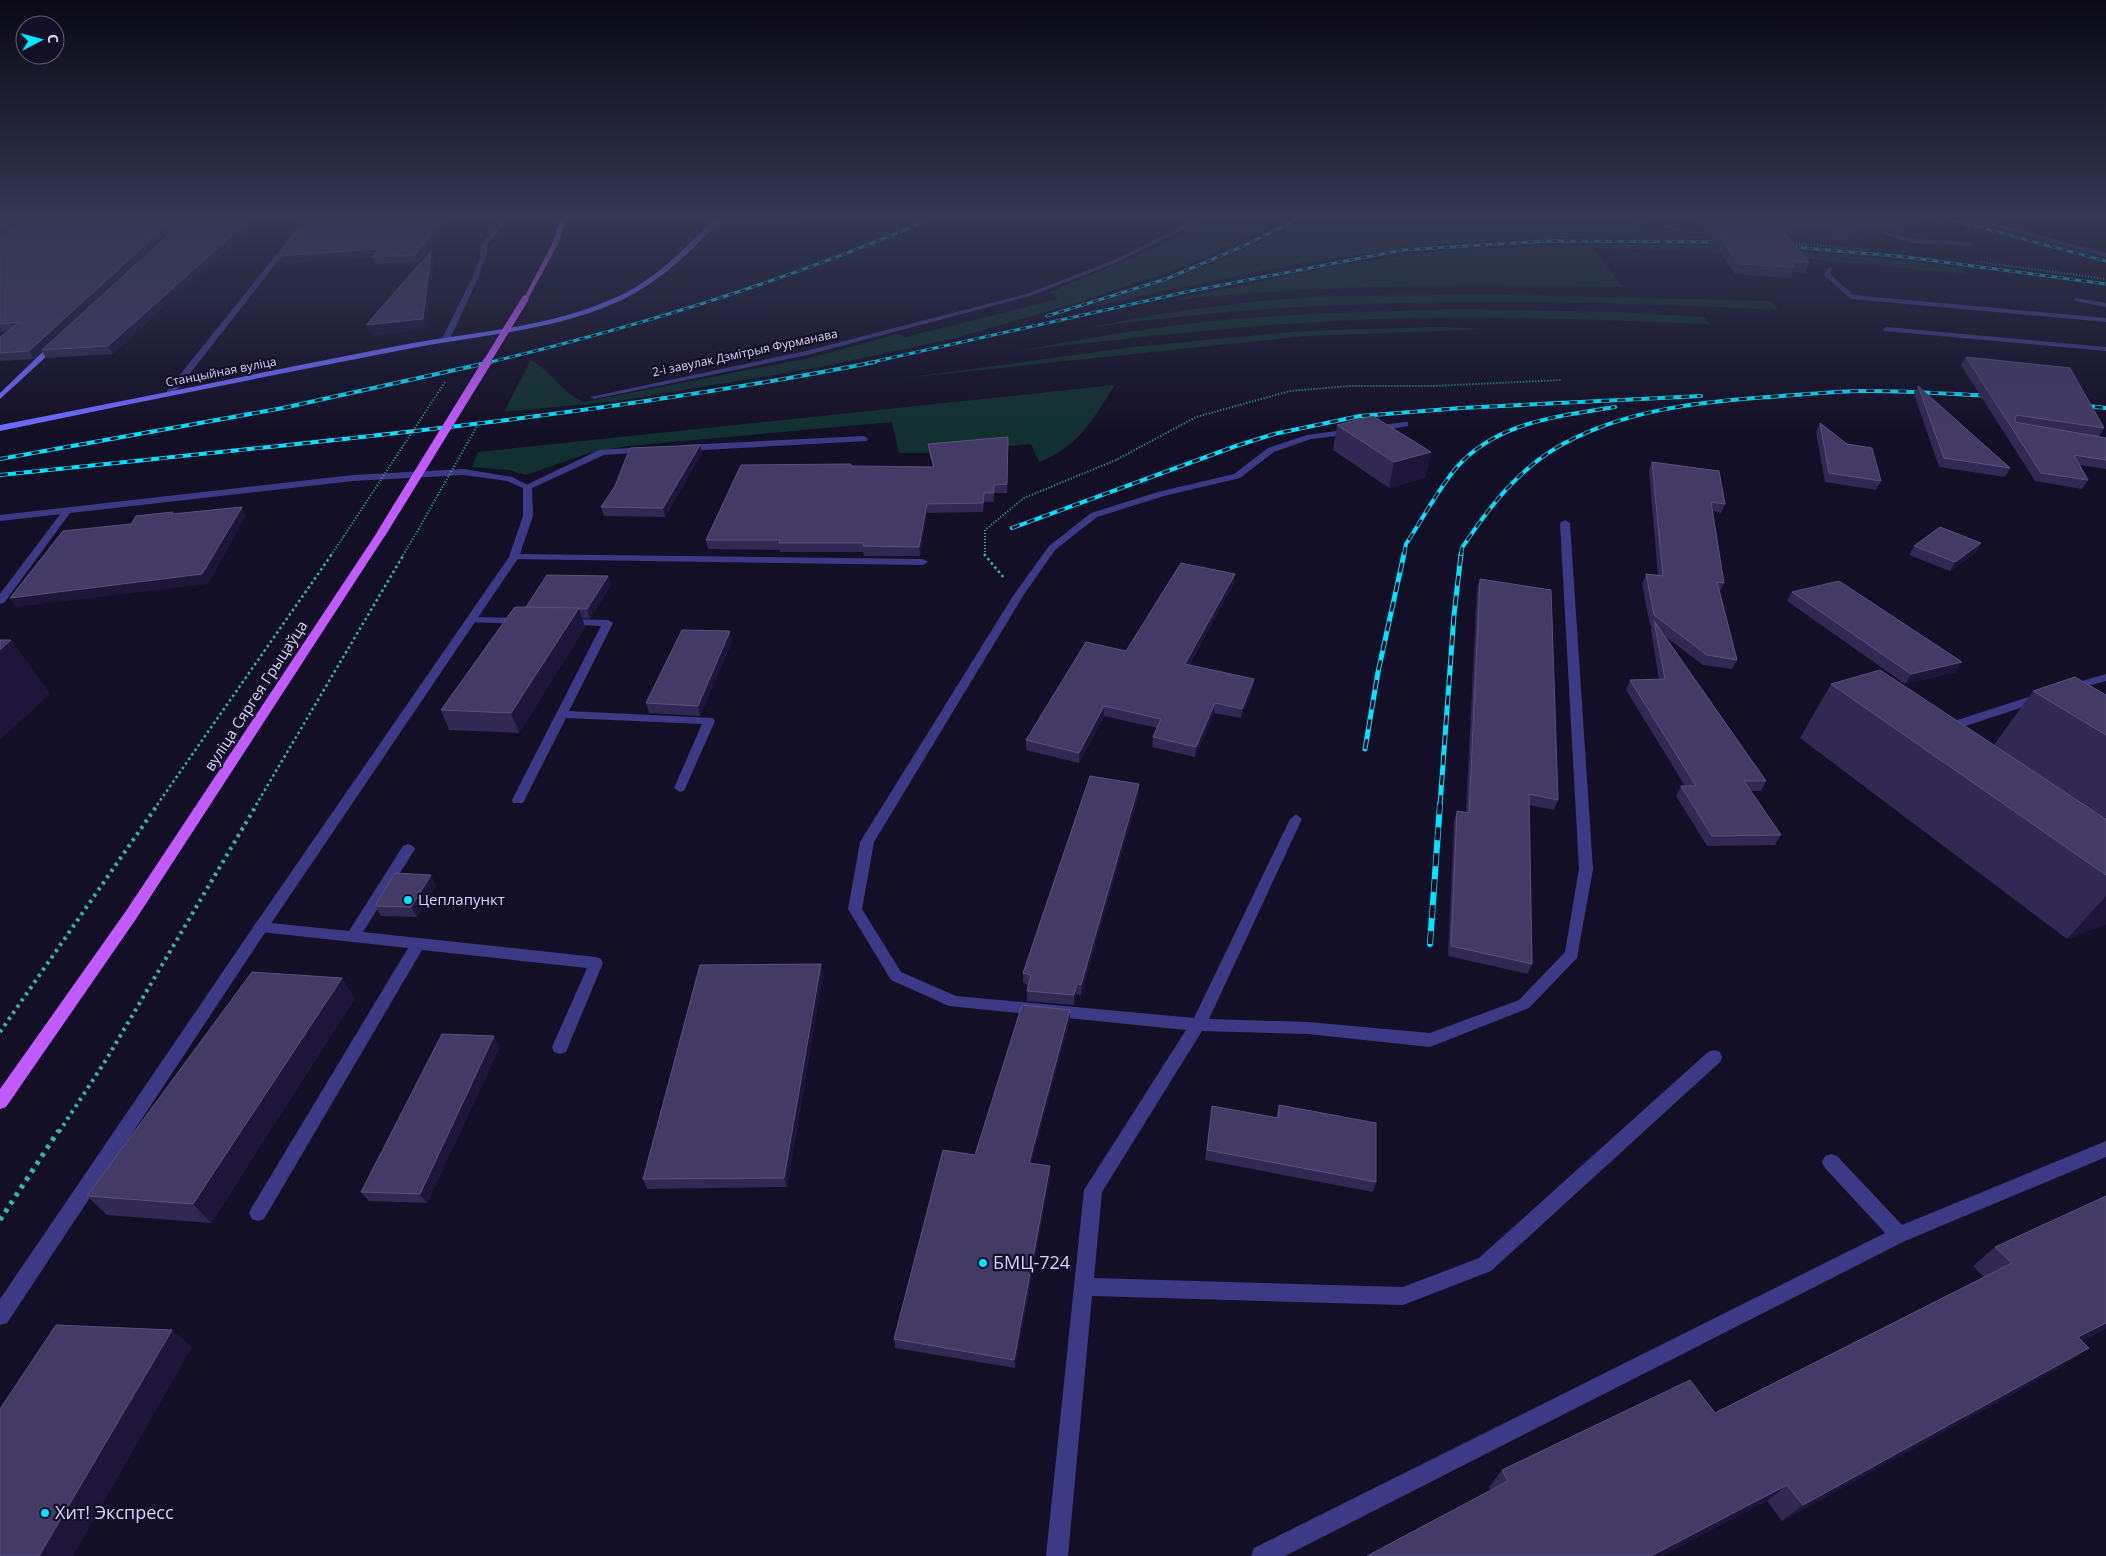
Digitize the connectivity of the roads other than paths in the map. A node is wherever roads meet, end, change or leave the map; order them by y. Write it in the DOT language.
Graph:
graph roads {
  1 [pos="253,288"];
  2 [pos="470,288"];
  3 [pos="531,288"];
  4 [pos="639,288"];
  5 [pos="1045,288"];
  6 [pos="1841,288"];
  7 [pos="2076,300"];
  8 [pos="2106,305"];
  9 [pos="2106,320"];
  10 [pos="1887,329"];
  11 [pos="65,336"];
  12 [pos="446,339"];
  13 [pos="2106,349"];
  14 [pos="170,393"];
  15 [pos="0,397"];
  16 [pos="594,397"];
  17 [pos="1405,424"];
  18 [pos="0,428"];
  19 [pos="864,439"];
  20 [pos="675,448"];
  21 [pos="656,449"];
  22 [pos="527,487"];
  23 [pos="68,511"];
  24 [pos="0,518"];
  25 [pos="1565,523"];
  26 [pos="514,557"];
  27 [pos="923,562"];
  28 [pos="0,601"];
  29 [pos="471,620"];
  30 [pos="530,621"];
  31 [pos="549,622"];
  32 [pos="2106,677"];
  33 [pos="562,714"];
  34 [pos="1935,732"];
  35 [pos="680,788"];
  36 [pos="518,800"];
  37 [pos="1296,819"];
  38 [pos="408,849"];
  39 [pos="260,927"];
  40 [pos="353,937"];
  41 [pos="418,944"];
  42 [pos="1198,1025"];
  43 [pos="560,1048"];
  44 [pos="1714,1057"];
  45 [pos="0,1102"];
  46 [pos="2106,1149"];
  47 [pos="1831,1162"];
  48 [pos="258,1213"];
  49 [pos="1899,1235"];
  50 [pos="1084,1287"];
  51 [pos="0,1316"];
  52 [pos="1057,1556"];
  53 [pos="1262,1556"];
  1 -- 14 [label="street"];
  2 -- 12 [label="street"];
  3 -- 45 [label="main road, вуліца Сяргея Грыцаўца, bridge"];
  4 -- 12 [label="street, Станцыйная вуліца"];
  5 -- 16 [label="street, 2-і завулак Дзмітрыя Фурманава"];
  6 -- 9 [label="street"];
  7 -- 8 [label="street"];
  10 -- 13 [label="street"];
  11 -- 15 [label="street"];
  12 -- 14 [label="street, Станцыйная вуліца"];
  14 -- 18 [label="street, Станцыйная вуліца"];
  17 -- 42 [label="street"];
  19 -- 20 [label="street"];
  21 -- 22 [label="street"];
  22 -- 23 [label="street"];
  22 -- 26 [label="street"];
  23 -- 24 [label="street"];
  23 -- 28 [label="street"];
  25 -- 42 [label="street"];
  26 -- 27 [label="street"];
  26 -- 29 [label="street"];
  29 -- 30 [label="street"];
  29 -- 39 [label="street"];
  31 -- 33 [label="street"];
  32 -- 34 [label="street"];
  33 -- 35 [label="street"];
  33 -- 36 [label="street"];
  37 -- 42 [label="street"];
  38 -- 40 [label="street"];
  39 -- 40 [label="street"];
  39 -- 51 [label="street"];
  40 -- 41 [label="street"];
  41 -- 43 [label="street"];
  41 -- 48 [label="street"];
  42 -- 50 [label="street"];
  44 -- 50 [label="street"];
  46 -- 49 [label="street"];
  47 -- 49 [label="street"];
  49 -- 53 [label="street"];
  50 -- 52 [label="street"];
}
